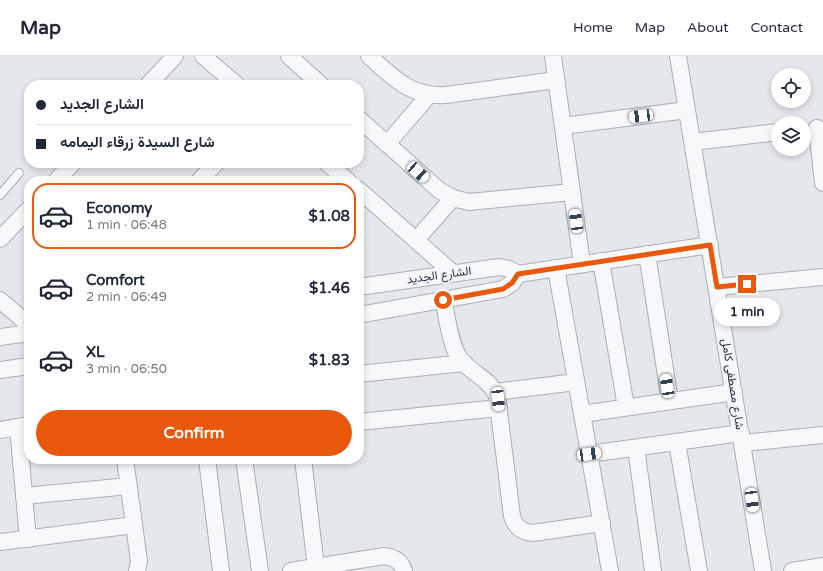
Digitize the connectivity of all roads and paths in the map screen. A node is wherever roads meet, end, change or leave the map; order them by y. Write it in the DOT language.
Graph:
graph roads {
  1 [pos="204,56"];
  2 [pos="289,56"];
  3 [pos="369,56"];
  4 [pos="553,56"];
  5 [pos="678,56"];
  6 [pos="172,57"];
  7 [pos="152,80"];
  8 [pos="231,80"];
  9 [pos="311,80"];
  10 [pos="556,80"];
  11 [pos="429,95"];
  12 [pos="687,110"];
  13 [pos="364,124"];
  14 [pos="563,126"];
  15 [pos="815,128"];
  16 [pos="771,133"];
  17 [pos="693,142"];
  18 [pos="387,144"];
  19 [pos="68,168"];
  20 [pos="211,168"];
  21 [pos="334,168"];
  22 [pos="19,173"];
  23 [pos="61,176"];
  24 [pos="204,176"];
  25 [pos="342,176"];
  26 [pos="823,183"];
  27 [pos="572,192"];
  28 [pos="364,194"];
  29 [pos="0,195"];
  30 [pos="453,198"];
  31 [pos="24,214"];
  32 [pos="0,239"];
  33 [pos="416,240"];
  34 [pos="710,245"];
  35 [pos="647,254"];
  36 [pos="601,261"];
  37 [pos="582,264"];
  38 [pos="556,268"];
  39 [pos="452,273"];
  40 [pos="518,274"];
  41 [pos="823,277"];
  42 [pos="364,286"];
  43 [pos="717,287"];
  44 [pos="0,300"];
  45 [pos="443,300"];
  46 [pos="364,314"];
  47 [pos="24,320"];
  48 [pos="24,334"];
  49 [pos="0,337"];
  50 [pos="464,363"];
  51 [pos="24,367"];
  52 [pos="0,370"];
  53 [pos="364,373"];
  54 [pos="576,382"];
  55 [pos="495,392"];
  56 [pos="734,392"];
  57 [pos="670,401"];
  58 [pos="626,407"];
  59 [pos="499,408"];
  60 [pos="582,414"];
  61 [pos="364,422"];
  62 [pos="23,426"];
  63 [pos="0,430"];
  64 [pos="823,435"];
  65 [pos="742,438"];
  66 [pos="677,442"];
  67 [pos="636,448"];
  68 [pos="589,454"];
  69 [pos="126,464"];
  70 [pos="208,464"];
  71 [pos="245,464"];
  72 [pos="304,464"];
  73 [pos="129,486"];
  74 [pos="24,496"];
  75 [pos="602,523"];
  76 [pos="134,525"];
  77 [pos="28,539"];
  78 [pos="0,542"];
  79 [pos="823,566"];
  80 [pos="316,567"];
  81 [pos="137,571"];
  82 [pos="221,571"];
  83 [pos="260,571"];
  84 [pos="291,571"];
  85 [pos="404,571"];
  86 [pos="610,571"];
  87 [pos="653,571"];
  88 [pos="699,571"];
  89 [pos="763,571"];
  90 [pos="792,571"];
  1 -- 8 [label="street"];
  2 -- 9 [label="street"];
  3 -- 11 [label="street"];
  4 -- 10 [label="street"];
  5 -- 12 [label="street, شارع مصطفى كامل"];
  6 -- 7 [label="street"];
  10 -- 11 [label="street"];
  10 -- 14 [label="street"];
  11 -- 18 [label="street"];
  12 -- 14 [label="street"];
  12 -- 17 [label="street, شارع مصطفى كامل"];
  13 -- 18 [label="street"];
  14 -- 27 [label="street"];
  15 -- 26 [label="street"];
  16 -- 17 [label="street"];
  17 -- 34 [label="street, شارع مصطفى كامل"];
  18 -- 30 [label="street"];
  19 -- 23 [label="street"];
  20 -- 24 [label="street"];
  21 -- 25 [label="street"];
  22 -- 29 [label="lane"];
  27 -- 30 [label="street"];
  27 -- 37 [label="street"];
  28 -- 33 [label="street"];
  30 -- 33 [label="street"];
  31 -- 32 [label="street"];
  33 -- 39 [label="street"];
  34 -- 35 [label="street, الشارع الجديد"];
  34 -- 43 [label="street, شارع مصطفى كامل"];
  35 -- 36 [label="street, الشارع الجديد"];
  35 -- 57 [label="street"];
  36 -- 37 [label="street, الشارع الجديد"];
  36 -- 58 [label="street"];
  37 -- 38 [label="street, الشارع الجديد"];
  38 -- 40 [label="street, الشارع الجديد"];
  38 -- 54 [label="street"];
  39 -- 40 [label="street, الشارع الجديد"];
  39 -- 42 [label="street, الشارع الجديد"];
  40 -- 45 [label="street, الشارع الجديد"];
  41 -- 43 [label="street"];
  43 -- 56 [label="street, شارع مصطفى كامل"];
  44 -- 47 [label="street"];
  45 -- 46 [label="street, الشارع الجديد"];
  45 -- 50 [label="street"];
  48 -- 49 [label="street"];
  50 -- 53 [label="street"];
  50 -- 55 [label="street"];
  51 -- 52 [label="street"];
  54 -- 55 [label="street"];
  54 -- 60 [label="street"];
  55 -- 59 [label="street"];
  56 -- 57 [label="street"];
  56 -- 65 [label="street, شارع مصطفى كامل"];
  57 -- 58 [label="street"];
  58 -- 60 [label="street"];
  59 -- 61 [label="street"];
  59 -- 75 [label="street"];
  60 -- 68 [label="street"];
  62 -- 63 [label="street"];
  62 -- 74 [label="street"];
  64 -- 65 [label="street"];
  65 -- 66 [label="street"];
  65 -- 89 [label="street, شارع مصطفى كامل"];
  66 -- 67 [label="street"];
  66 -- 88 [label="street"];
  67 -- 68 [label="street"];
  67 -- 87 [label="street"];
  68 -- 75 [label="street"];
  69 -- 73 [label="street"];
  70 -- 82 [label="street"];
  71 -- 83 [label="street"];
  72 -- 80 [label="street"];
  73 -- 74 [label="street"];
  73 -- 76 [label="street"];
  74 -- 77 [label="street"];
  75 -- 86 [label="street"];
  76 -- 77 [label="street"];
  76 -- 81 [label="street"];
  77 -- 78 [label="street"];
  79 -- 90 [label="street"];
  80 -- 84 [label="street"];
  80 -- 85 [label="street"];
}
